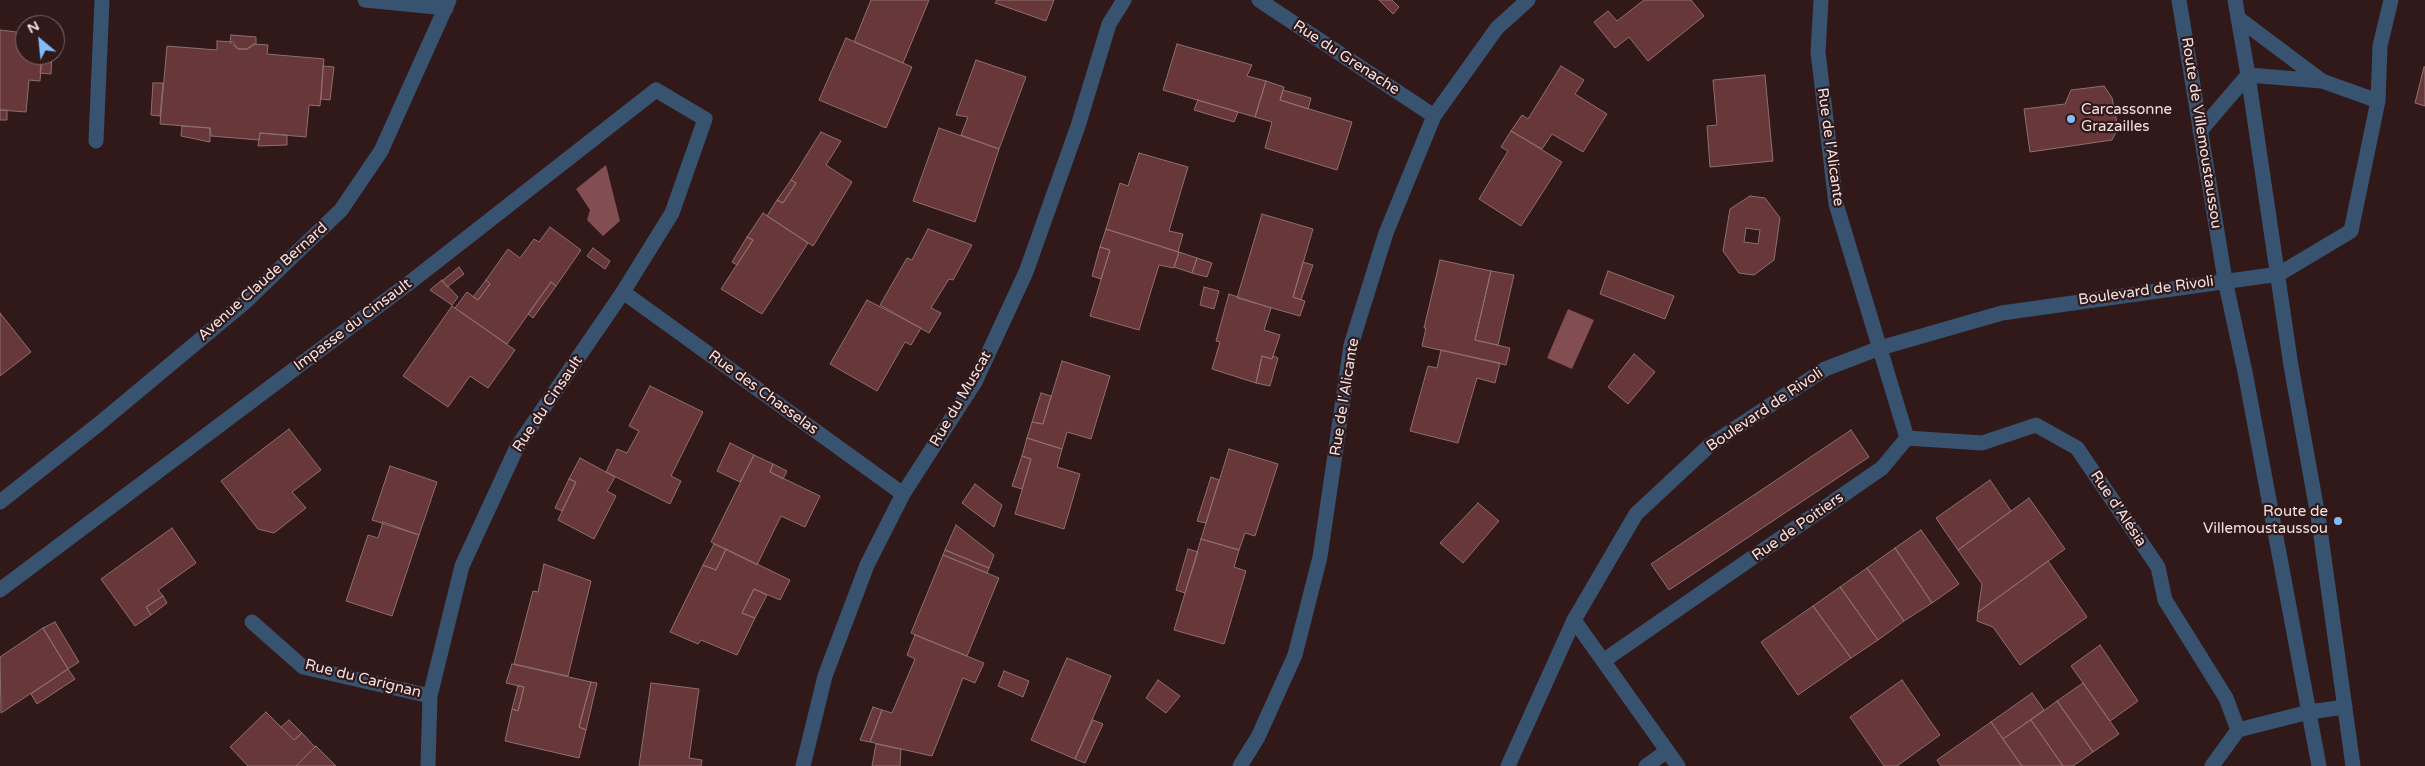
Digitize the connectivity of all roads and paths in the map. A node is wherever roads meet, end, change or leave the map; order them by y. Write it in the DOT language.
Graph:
graph roads {
  1 [pos="102,0"];
  2 [pos="365,0"];
  3 [pos="1124,0"];
  4 [pos="1259,0"];
  5 [pos="1528,0"];
  6 [pos="1821,0"];
  7 [pos="2179,0"];
  8 [pos="2235,0"];
  9 [pos="2392,0"];
  10 [pos="448,4"];
  11 [pos="2238,18"];
  12 [pos="2248,74"];
  13 [pos="2322,81"];
  14 [pos="2378,101"];
  15 [pos="1434,116"];
  16 [pos="705,119"];
  17 [pos="2200,131"];
  18 [pos="96,141"];
  19 [pos="2279,274"];
  20 [pos="2225,280"];
  21 [pos="623,292"];
  22 [pos="1880,348"];
  23 [pos="1907,438"];
  24 [pos="903,494"];
  25 [pos="0,502"];
  26 [pos="0,590"];
  27 [pos="1574,620"];
  28 [pos="252,622"];
  29 [pos="1603,661"];
  30 [pos="430,696"];
  31 [pos="2345,707"];
  32 [pos="2309,712"];
  33 [pos="2238,730"];
  34 [pos="1667,751"];
  35 [pos="428,766"];
  36 [pos="803,766"];
  37 [pos="1240,766"];
  38 [pos="1508,766"];
  39 [pos="1646,766"];
  40 [pos="1678,766"];
  41 [pos="2212,766"];
  42 [pos="2319,766"];
  43 [pos="2353,766"];
  1 -- 18 [label="street"];
  2 -- 10 [label="street"];
  3 -- 24 [label="street, Rue du Muscat"];
  4 -- 15 [label="street, Rue du Grenache"];
  5 -- 15 [label="street, Rue de l'Alicante"];
  6 -- 22 [label="street, Rue de l'Alicante"];
  7 -- 17 [label="street, Route de Villemoustaussou"];
  8 -- 11 [label="street"];
  9 -- 14 [label="street"];
  10 -- 25 [label="street, Avenue Claude Bernard"];
  11 -- 12 [label="street"];
  11 -- 13 [label="street"];
  12 -- 13 [label="street"];
  12 -- 17 [label="street"];
  12 -- 19 [label="street"];
  13 -- 14 [label="street"];
  14 -- 19 [label="street"];
  15 -- 37 [label="street, Rue de l'Alicante"];
  16 -- 21 [label="street, Rue du Cinsault"];
  16 -- 26 [label="street, Impasse du Cinsault"];
  17 -- 20 [label="street, Route de Villemoustaussou"];
  19 -- 20 [label="street, Boulevard de Rivoli"];
  19 -- 31 [label="street"];
  20 -- 22 [label="street, Boulevard de Rivoli"];
  20 -- 32 [label="street, Route de Villemoustaussou"];
  21 -- 24 [label="street, Rue des Chasselas"];
  21 -- 30 [label="street, Rue du Cinsault"];
  22 -- 23 [label="street"];
  22 -- 27 [label="street, Boulevard de Rivoli"];
  23 -- 29 [label="street, Rue de Poitiers"];
  23 -- 33 [label="street, Rue d'Alésia"];
  24 -- 36 [label="street, Rue du Muscat"];
  27 -- 29 [label="street"];
  27 -- 38 [label="street, Boulevard de Rivoli"];
  28 -- 30 [label="street, Rue du Carignan"];
  29 -- 34 [label="street"];
  30 -- 35 [label="street, Rue du Cinsault"];
  31 -- 32 [label="street"];
  31 -- 43 [label="street"];
  32 -- 33 [label="street"];
  32 -- 42 [label="street, Route de Villemoustaussou"];
  33 -- 41 [label="street"];
  34 -- 39 [label="street"];
  34 -- 40 [label="street"];
}
